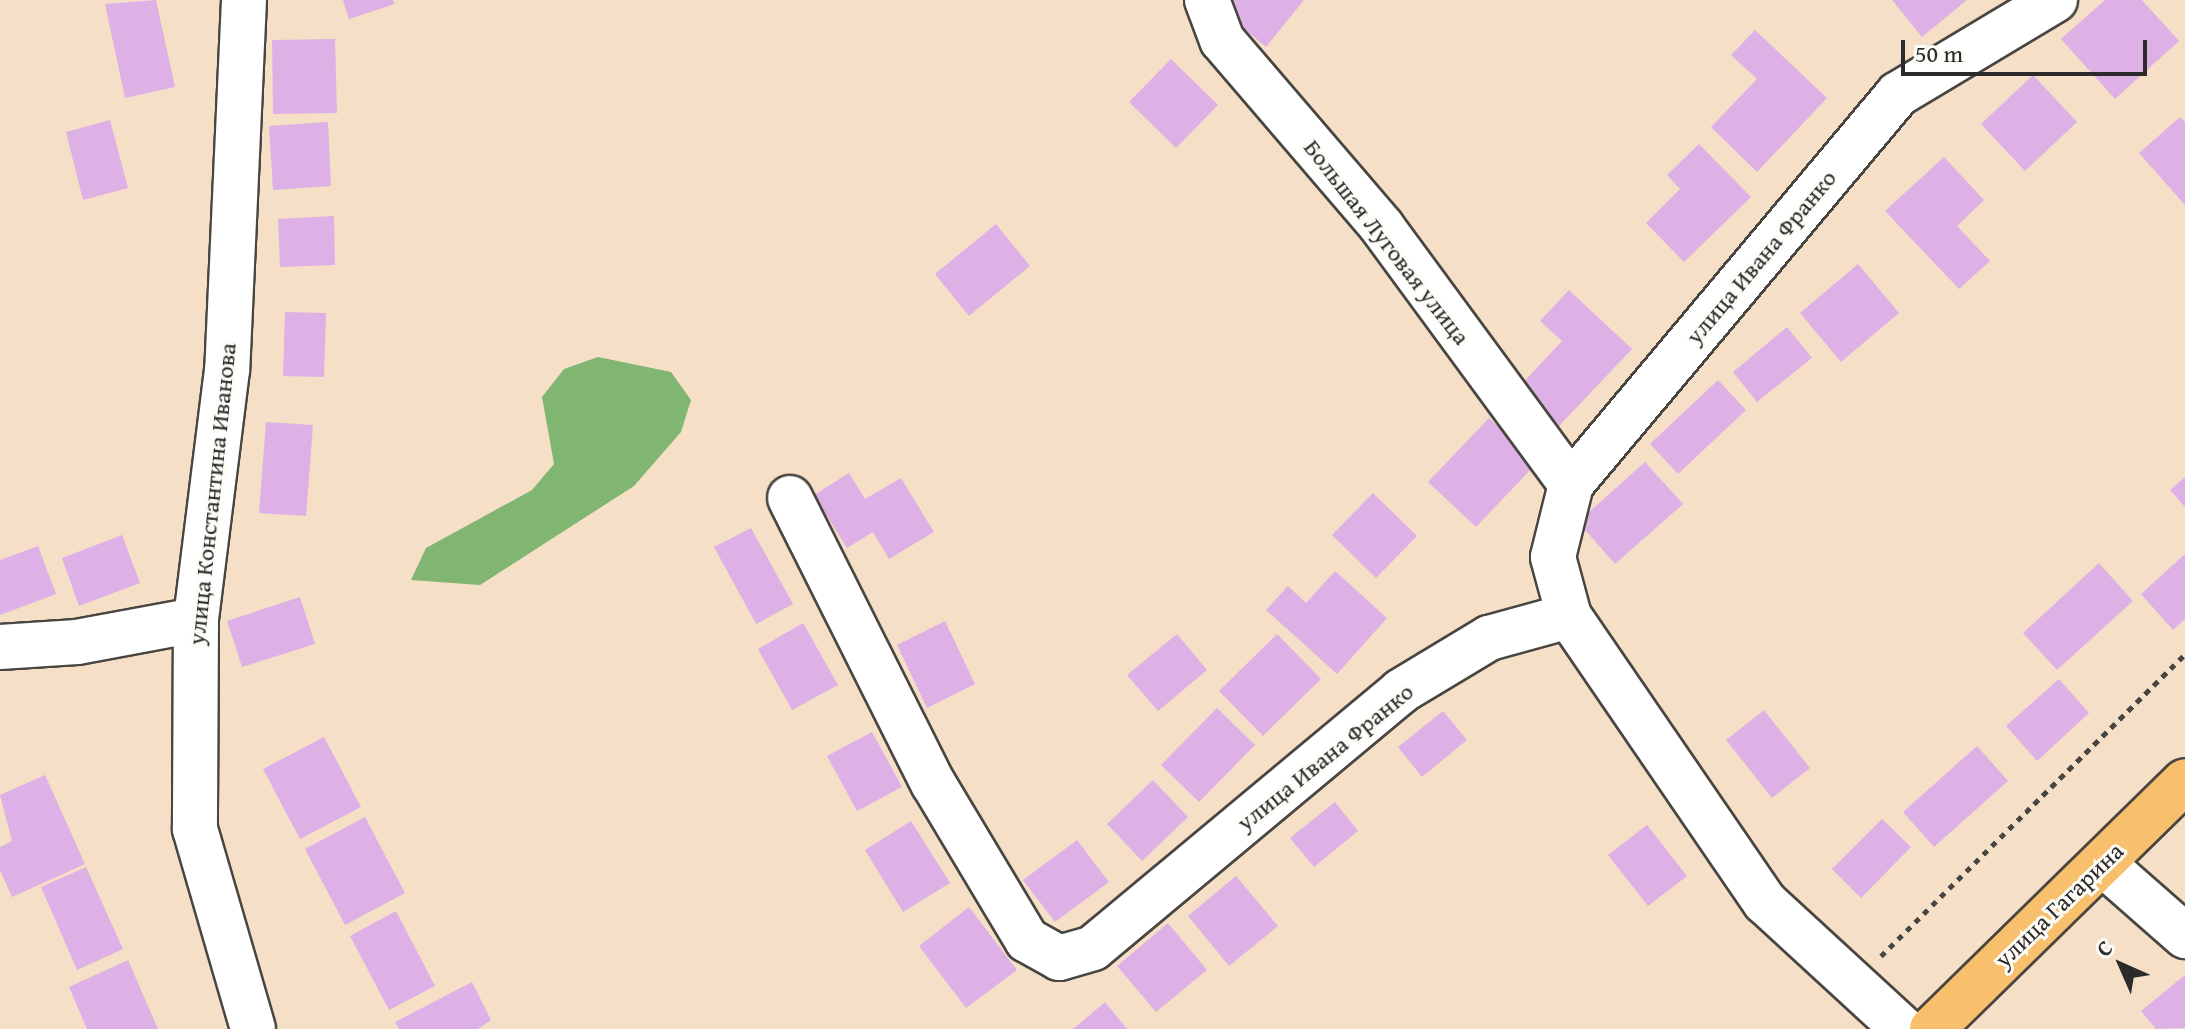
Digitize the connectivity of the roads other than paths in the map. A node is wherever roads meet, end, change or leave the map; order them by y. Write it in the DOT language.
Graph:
graph roads {
  1 [pos="244,0"];
  2 [pos="1207,0"];
  3 [pos="2055,0"];
  4 [pos="1571,484"];
  5 [pos="790,498"];
  6 [pos="1569,616"];
  7 [pos="196,620"];
  8 [pos="0,647"];
  9 [pos="2185,781"];
  10 [pos="2102,863"];
  11 [pos="2185,936"];
  12 [pos="253,1029"];
  13 [pos="1903,1029"];
  14 [pos="1932,1029"];
  1 -- 7 [label="street, улица Константина Иванова"];
  2 -- 4 [label="street, Большая Луговая улица"];
  3 -- 4 [label="street, улица Ивана Франко"];
  4 -- 6 [label="street, улица Ивана Франко"];
  5 -- 6 [label="street, улица Ивана Франко"];
  6 -- 13 [label="street"];
  7 -- 8 [label="street"];
  7 -- 12 [label="street, улица Константина Иванова"];
  9 -- 10 [label="main road, улица Гагарина"];
  10 -- 11 [label="street"];
  10 -- 14 [label="main road, улица Гагарина"];
}
